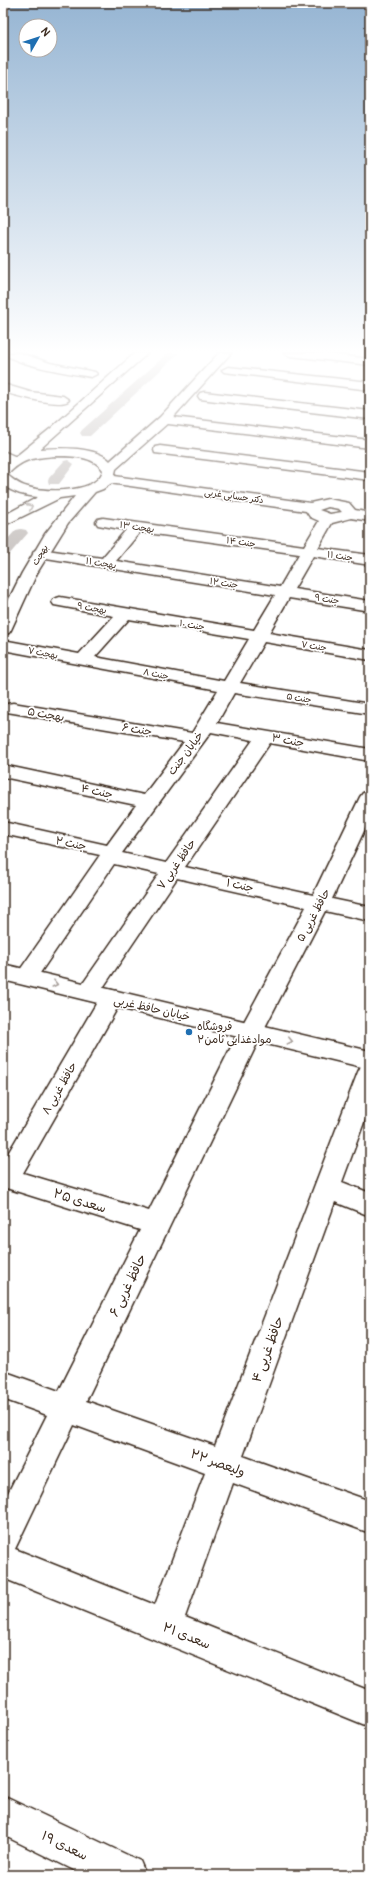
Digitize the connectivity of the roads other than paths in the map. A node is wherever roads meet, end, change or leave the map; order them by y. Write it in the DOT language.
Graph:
graph roads {
  1 [pos="40,441"];
  2 [pos="63,441"];
  3 [pos="140,441"];
  4 [pos="252,441"];
  5 [pos="307,441"];
  6 [pos="134,446"];
  7 [pos="160,450"];
  8 [pos="367,453"];
  9 [pos="13,458"];
  10 [pos="236,459"];
  11 [pos="108,474"];
  12 [pos="353,474"];
  13 [pos="370,476"];
  14 [pos="4,477"];
  15 [pos="90,489"];
  16 [pos="58,494"];
  17 [pos="6,499"];
  18 [pos="337,500"];
  19 [pos="370,517"];
  20 [pos="3,522"];
  21 [pos="103,522"];
  22 [pos="136,527"];
  23 [pos="171,532"];
  24 [pos="310,551"];
  25 [pos="40,553"];
  26 [pos="370,560"];
  27 [pos="105,564"];
  28 [pos="162,573"];
  29 [pos="285,593"];
  30 [pos="60,602"];
  31 [pos="370,606"];
  32 [pos="125,614"];
  33 [pos="3,630"];
  34 [pos="259,636"];
  35 [pos="3,645"];
  36 [pos="370,655"];
  37 [pos="83,660"];
  38 [pos="229,687"];
  39 [pos="13,708"];
  40 [pos="370,709"];
  41 [pos="78,720"];
  42 [pos="201,732"];
  43 [pos="265,736"];
  44 [pos="370,755"];
  45 [pos="3,771"];
  46 [pos="370,797"];
  47 [pos="149,802"];
  48 [pos="3,828"];
  49 [pos="111,854"];
  50 [pos="172,870"];
  51 [pos="319,902"];
  52 [pos="370,914"];
  53 [pos="3,972"];
  54 [pos="26,977"];
  55 [pos="88,992"];
  56 [pos="111,998"];
  57 [pos="251,1031"];
  58 [pos="370,1060"];
  59 [pos="370,1072"];
  60 [pos="5,1177"];
  61 [pos="327,1187"];
  62 [pos="370,1205"];
  63 [pos="157,1224"];
  64 [pos="3,1385"];
  65 [pos="67,1408"];
  66 [pos="224,1464"];
  67 [pos="370,1517"];
  68 [pos="3,1538"];
  69 [pos="3,1562"];
  70 [pos="164,1626"];
  71 [pos="370,1709"];
  72 [pos="3,1815"];
  73 [pos="126,1875"];
  1 -- 9 [label="street"];
  2 -- 6 [label="street"];
  3 -- 6 [label="street"];
  4 -- 10 [label="street"];
  5 -- 8 [label="street"];
  6 -- 11 [label="street"];
  7 -- 10 [label="street"];
  8 -- 12 [label="street, خیابان جنت"];
  9 -- 11 [label="street"];
  9 -- 14 [label="street"];
  10 -- 12 [label="street"];
  11 -- 15 [label="street"];
  11 -- 18 [label="street, دکتر حسابی غربی"];
  12 -- 13 [label="street"];
  12 -- 18 [label="street, خیابان جنت"];
  14 -- 16 [label="street"];
  14 -- 17 [label="street"];
  15 -- 16 [label="street"];
  15 -- 25 [label="street, بهجت"];
  20 -- 16 [label="street, one-way"];
  18 -- 19 [label="street"];
  18 -- 24 [label="street, خیابان جنت"];
  21 -- 22 [label="street, بهجت ۱۳"];
  22 -- 23 [label="street, بهجت ۱۳"];
  22 -- 27 [label="street"];
  23 -- 24 [label="street, جنت ۱۴"];
  24 -- 26 [label="street, جنت ۱۱"];
  24 -- 29 [label="street, خیابان جنت"];
  25 -- 27 [label="street, بهجت ۱۱"];
  25 -- 33 [label="street, بهجت"];
  27 -- 28 [label="street, بهجت ۱۱"];
  28 -- 29 [label="street, جنت ۱۲"];
  29 -- 31 [label="street, جنت ۹"];
  29 -- 34 [label="street, خیابان جنت"];
  30 -- 32 [label="street, بهجت ۹"];
  32 -- 34 [label="street, جنت ۱۰"];
  32 -- 37 [label="street"];
  34 -- 36 [label="street, جنت ۷"];
  34 -- 38 [label="street, خیابان جنت"];
  35 -- 37 [label="street, بهجت ۷"];
  37 -- 38 [label="street, جنت ۸"];
  38 -- 40 [label="street, جنت ۵"];
  38 -- 42 [label="street, خیابان جنت"];
  39 -- 41 [label="street, بهجت ۵"];
  41 -- 42 [label="street, جنت ۶"];
  42 -- 43 [label="street, جنت ۳"];
  42 -- 47 [label="street, خیابان جنت"];
  43 -- 44 [label="street, جنت ۳"];
  43 -- 50 [label="street, حافظ غربی ۷"];
  45 -- 47 [label="street, جنت ۴"];
  46 -- 51 [label="street, حافظ غربی ۵"];
  47 -- 49 [label="street, خیابان جنت"];
  48 -- 49 [label="street, جنت ۲"];
  49 -- 50 [label="street, جنت ۱"];
  49 -- 54 [label="street, خیابان جنت"];
  50 -- 51 [label="street, جنت ۱"];
  50 -- 55 [label="street, حافظ غربی ۷"];
  51 -- 52 [label="street, جنت ۱"];
  51 -- 57 [label="street, حافظ غربی ۵"];
  53 -- 54 [label="street, خیابان حافظ غربی"];
  54 -- 55 [label="street, خیابان حافظ غربی, one-way"];
  55 -- 56 [label="street, خیابان حافظ غربی"];
  56 -- 57 [label="street, خیابان حافظ غربی"];
  56 -- 60 [label="street, حافظ غربی ۸"];
  57 -- 58 [label="street, خیابان حافظ غربی, one-way"];
  57 -- 63 [label="street, حافظ غربی ۶"];
  59 -- 61 [label="street, حافظ غربی ۴"];
  60 -- 63 [label="street, سعدی ۲۵"];
  61 -- 62 [label="street"];
  61 -- 66 [label="street, حافظ غربی ۴"];
  63 -- 65 [label="street, حافظ غربی ۶"];
  64 -- 65 [label="street, ولیعصر ۲۲"];
  65 -- 66 [label="street, ولیعصر ۲۲"];
  65 -- 68 [label="street, حافظ غربی ۶"];
  66 -- 67 [label="street, ولیعصر ۲۲"];
  66 -- 70 [label="street, حافظ غربی ۴"];
  69 -- 70 [label="street, سعدی ۲۱"];
  70 -- 71 [label="street, سعدی ۲۱"];
  72 -- 73 [label="street, سعدی ۱۹"];
}
